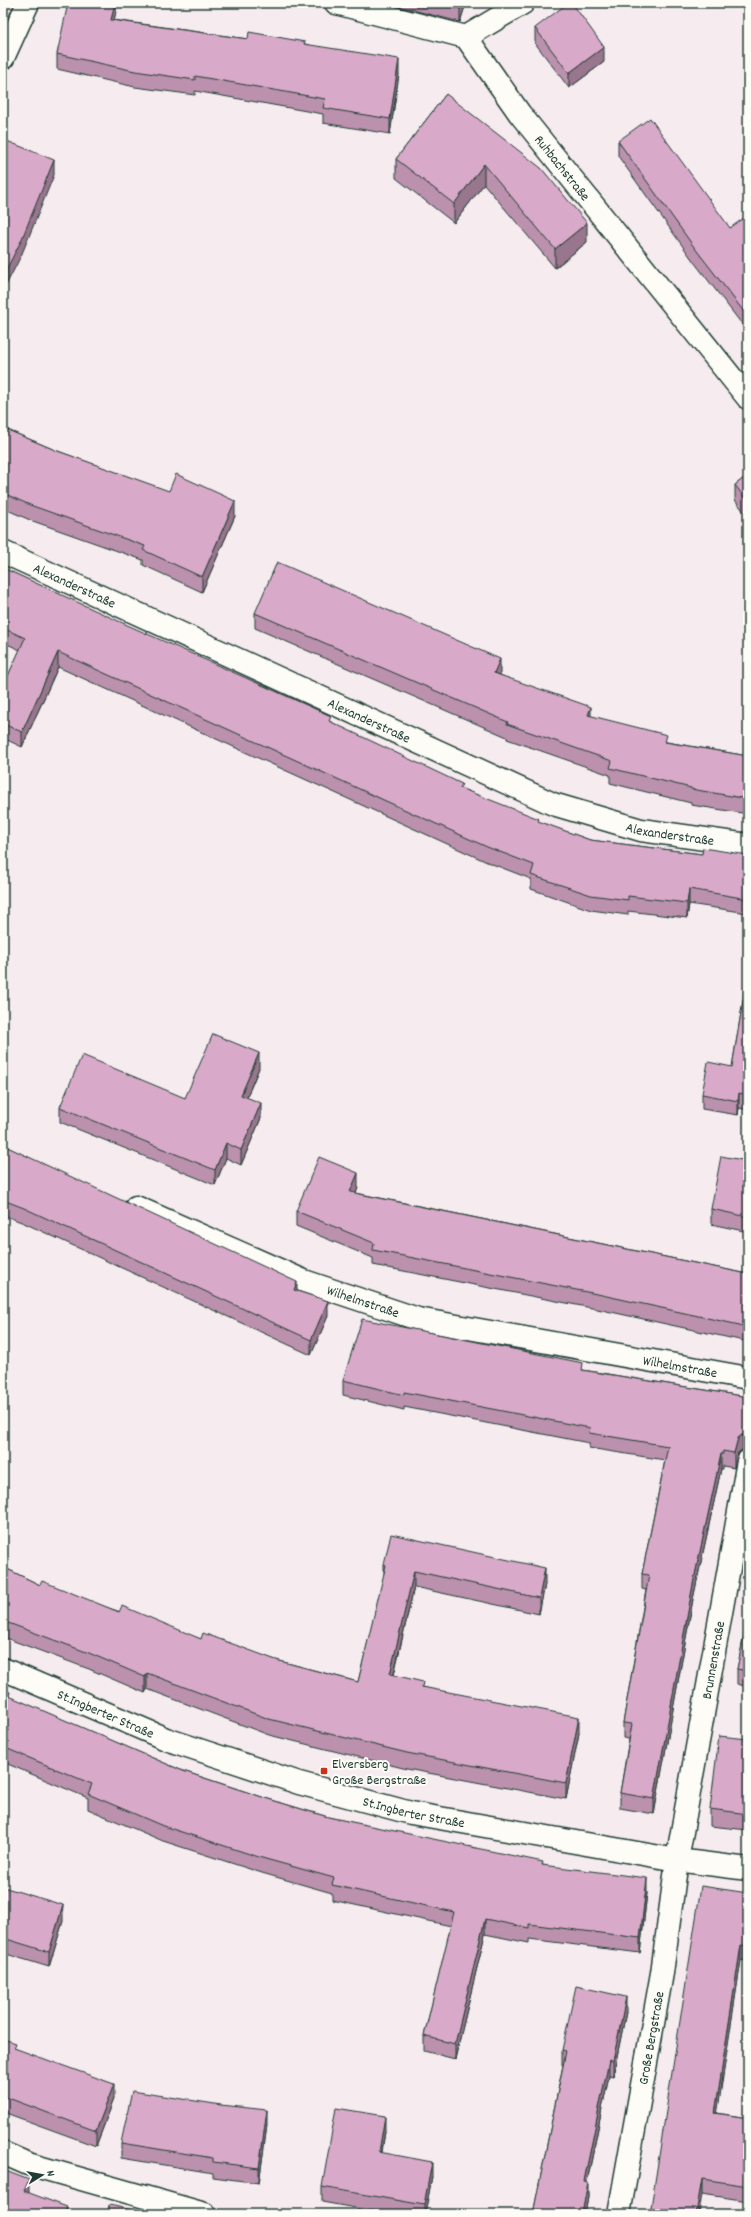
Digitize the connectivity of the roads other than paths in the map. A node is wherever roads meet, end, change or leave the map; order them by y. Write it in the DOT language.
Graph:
graph roads {
  1 [pos="28,3"];
  2 [pos="336,3"];
  3 [pos="523,3"];
  4 [pos="466,38"];
  5 [pos="3,58"];
  6 [pos="748,398"];
  7 [pos="3,552"];
  8 [pos="748,845"];
  9 [pos="116,1198"];
  10 [pos="748,1378"];
  11 [pos="748,1460"];
  12 [pos="3,1669"];
  13 [pos="677,1860"];
  14 [pos="748,1869"];
  15 [pos="3,2153"];
  16 [pos="205,2214"];
  17 [pos="619,2214"];
  1 -- 5 [label="street"];
  2 -- 4 [label="street"];
  3 -- 4 [label="street"];
  4 -- 6 [label="street, Ruhbachstraße"];
  7 -- 8 [label="street, Alexanderstraße"];
  9 -- 10 [label="street, Wilhelmstraße"];
  11 -- 13 [label="street, Brunnenstraße"];
  12 -- 13 [label="street, St.Ingberter Straße"];
  13 -- 14 [label="street, St.Ingberter Straße"];
  13 -- 17 [label="street, Große Bergstraße"];
  15 -- 16 [label="street"];
}
